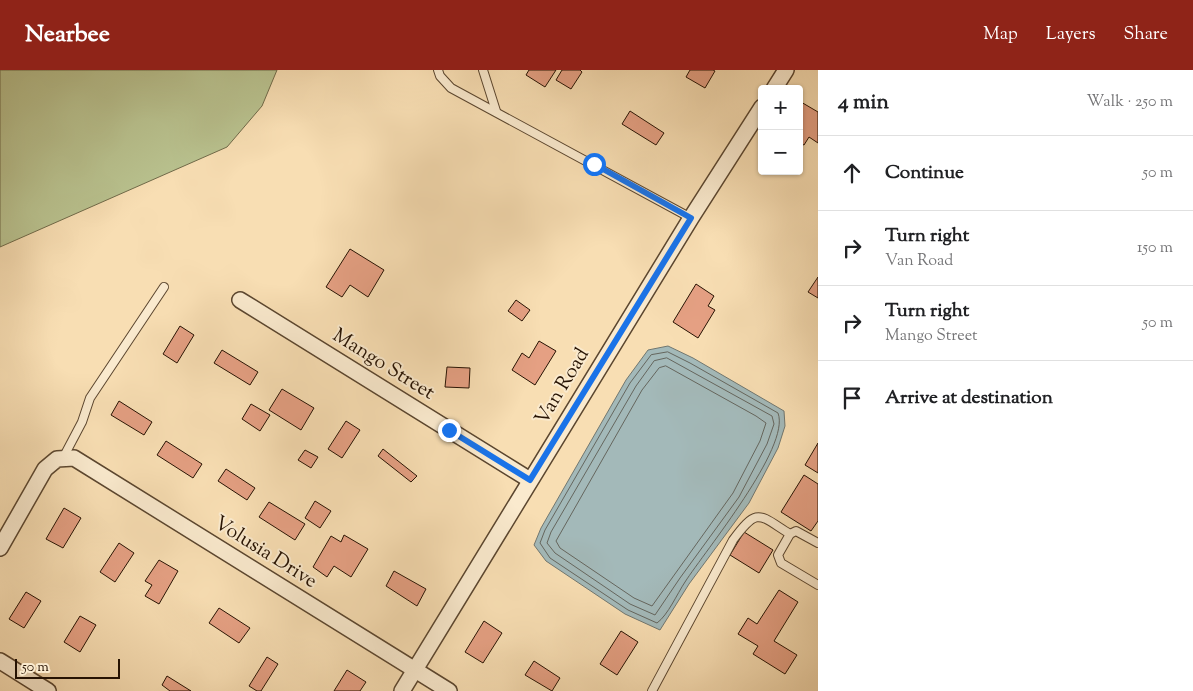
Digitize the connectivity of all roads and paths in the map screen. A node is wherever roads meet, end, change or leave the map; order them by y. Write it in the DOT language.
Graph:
graph roads {
  1 [pos="438,70"];
  2 [pos="483,70"];
  3 [pos="786,70"];
  4 [pos="777,85"];
  5 [pos="496,111"];
  6 [pos="758,113"];
  7 [pos="691,218"];
  8 [pos="164,287"];
  9 [pos="240,300"];
  10 [pos="60,458"];
  11 [pos="530,480"];
  12 [pos="790,534"];
  13 [pos="818,543"];
  14 [pos="0,548"];
  15 [pos="818,585"];
  16 [pos="0,661"];
  17 [pos="415,670"];
  18 [pos="48,691"];
  19 [pos="402,691"];
  20 [pos="449,691"];
  21 [pos="652,691"];
  1 -- 5 [label="lane"];
  2 -- 5 [label="lane"];
  3 -- 4 [label="street"];
  5 -- 7 [label="lane"];
  6 -- 7 [label="street, Van Road"];
  7 -- 11 [label="street, Van Road"];
  8 -- 10 [label="lane"];
  9 -- 11 [label="street, Mango Street"];
  10 -- 14 [label="street"];
  10 -- 17 [label="street, Volusia Drive"];
  11 -- 17 [label="street, Van Road"];
  12 -- 13 [label="lane"];
  12 -- 15 [label="lane"];
  12 -- 21 [label="lane"];
  16 -- 18 [label="street"];
  17 -- 19 [label="street, Van Road"];
  17 -- 20 [label="street, Volusia Drive"];
}
